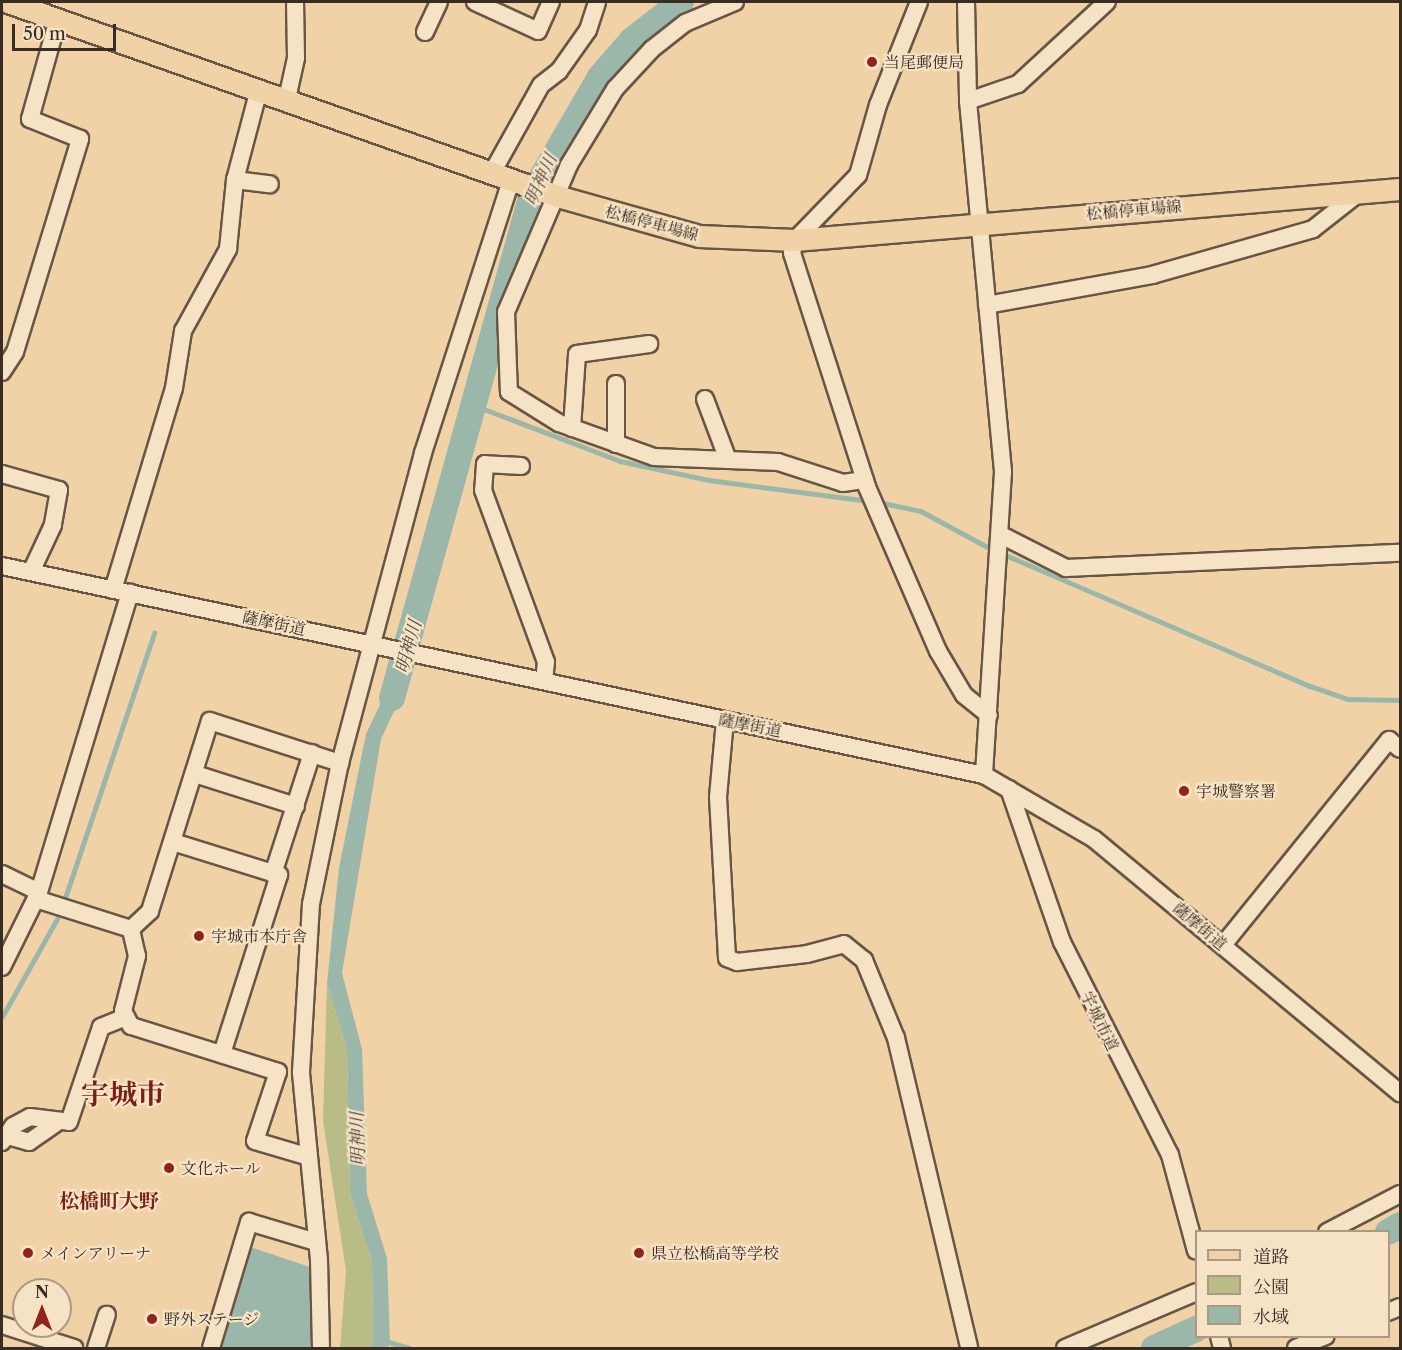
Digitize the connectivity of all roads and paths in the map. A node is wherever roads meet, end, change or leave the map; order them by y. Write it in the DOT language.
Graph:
graph roads {
  1 [pos="8,2"];
  2 [pos="295,2"];
  3 [pos="439,2"];
  4 [pos="475,2"];
  5 [pos="551,2"];
  6 [pos="597,2"];
  7 [pos="735,2"];
  8 [pos="918,2"];
  9 [pos="966,2"];
  10 [pos="1107,2"];
  11 [pos="58,19"];
  12 [pos="425,32"];
  13 [pos="259,89"];
  14 [pos="287,99"];
  15 [pos="968,101"];
  16 [pos="509,178"];
  17 [pos="235,180"];
  18 [pos="270,184"];
  19 [pos="1401,189"];
  20 [pos="1360,192"];
  21 [pos="552,194"];
  22 [pos="978,225"];
  23 [pos="795,240"];
  24 [pos="987,305"];
  25 [pos="649,344"];
  26 [pos="2,372"];
  27 [pos="616,384"];
  28 [pos="705,399"];
  29 [pos="572,428"];
  30 [pos="616,444"];
  31 [pos="728,460"];
  32 [pos="521,466"];
  33 [pos="2,474"];
  34 [pos="866,484"];
  35 [pos="1002,540"];
  36 [pos="1401,553"];
  37 [pos="2,566"];
  38 [pos="31,572"];
  39 [pos="121,592"];
  40 [pos="378,644"];
  41 [pos="544,681"];
  42 [pos="989,715"];
  43 [pos="725,720"];
  44 [pos="1401,748"];
  45 [pos="312,753"];
  46 [pos="340,763"];
  47 [pos="195,774"];
  48 [pos="984,775"];
  49 [pos="1009,789"];
  50 [pos="296,806"];
  51 [pos="173,842"];
  52 [pos="2,874"];
  53 [pos="273,874"];
  54 [pos="42,898"];
  55 [pos="130,929"];
  56 [pos="1223,945"];
  57 [pos="2,967"];
  58 [pos="123,1018"];
  59 [pos="222,1054"];
  60 [pos="1401,1092"];
  61 [pos="56,1124"];
  62 [pos="6,1130"];
  63 [pos="306,1156"];
  64 [pos="1401,1194"];
  65 [pos="1331,1230"];
  66 [pos="316,1242"];
  67 [pos="1195,1244"];
  68 [pos="1195,1293"];
  69 [pos="107,1315"];
  70 [pos="2,1325"];
  71 [pos="1321,1338"];
  72 [pos="74,1348"];
  73 [pos="96,1348"];
  74 [pos="211,1348"];
  75 [pos="321,1348"];
  76 [pos="969,1348"];
  77 [pos="1065,1348"];
  78 [pos="1296,1348"];
  1 -- 11 [label="main road, 松橋停車場線"];
  2 -- 14 [label="street"];
  3 -- 12 [label="street"];
  4 -- 5 [label="street"];
  6 -- 16 [label="street"];
  7 -- 21 [label="street"];
  8 -- 23 [label="street"];
  9 -- 15 [label="street"];
  10 -- 15 [label="street"];
  11 -- 13 [label="main road, 松橋停車場線"];
  11 -- 26 [label="street"];
  13 -- 14 [label="main road, 松橋停車場線"];
  13 -- 17 [label="street"];
  14 -- 16 [label="main road, 松橋停車場線"];
  15 -- 22 [label="street"];
  16 -- 21 [label="main road, 松橋停車場線"];
  16 -- 40 [label="street"];
  17 -- 18 [label="street"];
  17 -- 39 [label="street"];
  19 -- 20 [label="main road, 松橋停車場線"];
  20 -- 22 [label="main road, 松橋停車場線"];
  20 -- 24 [label="street"];
  21 -- 23 [label="main road, 松橋停車場線"];
  21 -- 29 [label="street"];
  22 -- 23 [label="main road, 松橋停車場線"];
  22 -- 24 [label="street"];
  23 -- 34 [label="street"];
  24 -- 35 [label="street"];
  25 -- 29 [label="street"];
  27 -- 30 [label="street"];
  28 -- 31 [label="street"];
  29 -- 30 [label="street"];
  30 -- 31 [label="street"];
  31 -- 34 [label="street"];
  32 -- 41 [label="street"];
  33 -- 38 [label="street"];
  34 -- 42 [label="street"];
  35 -- 36 [label="street"];
  35 -- 42 [label="street"];
  37 -- 38 [label="street, 薩摩街道"];
  38 -- 39 [label="street, 薩摩街道"];
  39 -- 40 [label="street, 薩摩街道"];
  39 -- 54 [label="street"];
  40 -- 41 [label="street, 薩摩街道"];
  40 -- 46 [label="street"];
  41 -- 43 [label="street, 薩摩街道"];
  42 -- 48 [label="street"];
  43 -- 48 [label="street, 薩摩街道"];
  43 -- 76 [label="street"];
  44 -- 56 [label="street"];
  45 -- 46 [label="street"];
  45 -- 47 [label="street"];
  45 -- 50 [label="street"];
  46 -- 63 [label="street"];
  47 -- 50 [label="street"];
  47 -- 51 [label="street"];
  48 -- 49 [label="street, 薩摩街道"];
  49 -- 56 [label="street, 薩摩街道"];
  49 -- 67 [label="street, 宇城市道"];
  50 -- 53 [label="street"];
  51 -- 53 [label="street"];
  51 -- 55 [label="street"];
  52 -- 54 [label="street"];
  53 -- 59 [label="street"];
  54 -- 55 [label="street"];
  54 -- 57 [label="street"];
  55 -- 58 [label="street"];
  56 -- 60 [label="street, 薩摩街道"];
  58 -- 59 [label="street"];
  58 -- 61 [label="street"];
  59 -- 63 [label="street"];
  61 -- 62 [label="street"];
  61 -- 62 [label="street"];
  63 -- 66 [label="street"];
  64 -- 65 [label="street"];
  66 -- 74 [label="street"];
  66 -- 75 [label="street"];
  68 -- 77 [label="street"];
  69 -- 73 [label="street"];
  70 -- 72 [label="street"];
  71 -- 78 [label="street"];
}
